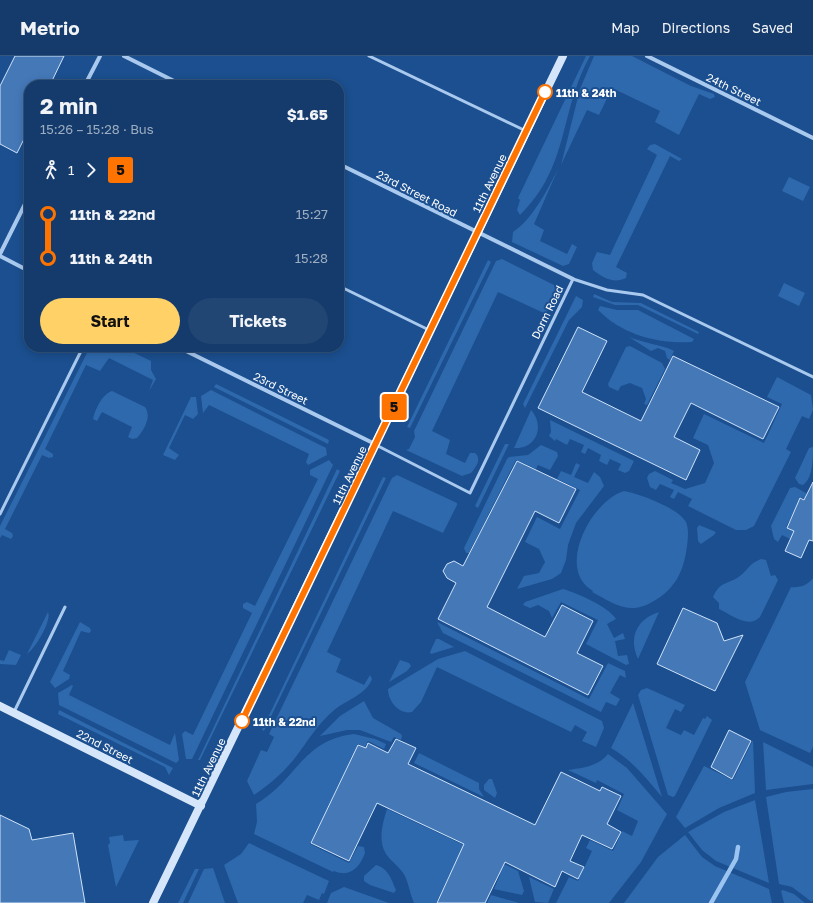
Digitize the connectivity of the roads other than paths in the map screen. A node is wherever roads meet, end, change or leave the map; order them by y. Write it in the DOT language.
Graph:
graph roads {
  1 [pos="100,56"];
  2 [pos="124,56"];
  3 [pos="369,56"];
  4 [pos="563,56"];
  5 [pos="647,56"];
  6 [pos="88,80"];
  7 [pos="172,80"];
  8 [pos="526,132"];
  9 [pos="813,138"];
  10 [pos="344,166"];
  11 [pos="24,206"];
  12 [pos="477,233"];
  13 [pos="0,255"];
  14 [pos="24,268"];
  15 [pos="573,279"];
  16 [pos="344,288"];
  17 [pos="430,331"];
  18 [pos="81,352"];
  19 [pos="188,352"];
  20 [pos="813,377"];
  21 [pos="376,445"];
  22 [pos="0,514"];
  23 [pos="65,607"];
  24 [pos="0,706"];
  25 [pos="14,712"];
  26 [pos="201,806"];
  27 [pos="153,903"];
  1 -- 6 [label="street"];
  2 -- 7 [label="street"];
  3 -- 8 [label="lane"];
  4 -- 8 [label="main road, 11th Avenue"];
  5 -- 9 [label="street, 24th Street"];
  8 -- 12 [label="main road, 11th Avenue"];
  10 -- 12 [label="street, 23rd Street Road"];
  11 -- 13 [label="street"];
  12 -- 15 [label="street, 23rd Street Road"];
  12 -- 17 [label="main road, 11th Avenue"];
  13 -- 14 [label="street"];
  15 -- 20 [label="lane, Dorm Road"];
  15 -- 21 [label="lane, Dorm Road"];
  16 -- 17 [label="lane"];
  17 -- 21 [label="main road, 11th Avenue"];
  18 -- 22 [label="lane"];
  19 -- 21 [label="street, 23rd Street"];
  21 -- 26 [label="main road, 11th Avenue"];
  23 -- 25 [label="lane"];
  24 -- 25 [label="main road, 22nd Street"];
  25 -- 26 [label="main road, 22nd Street"];
  26 -- 27 [label="main road, 11th Avenue"];
}
